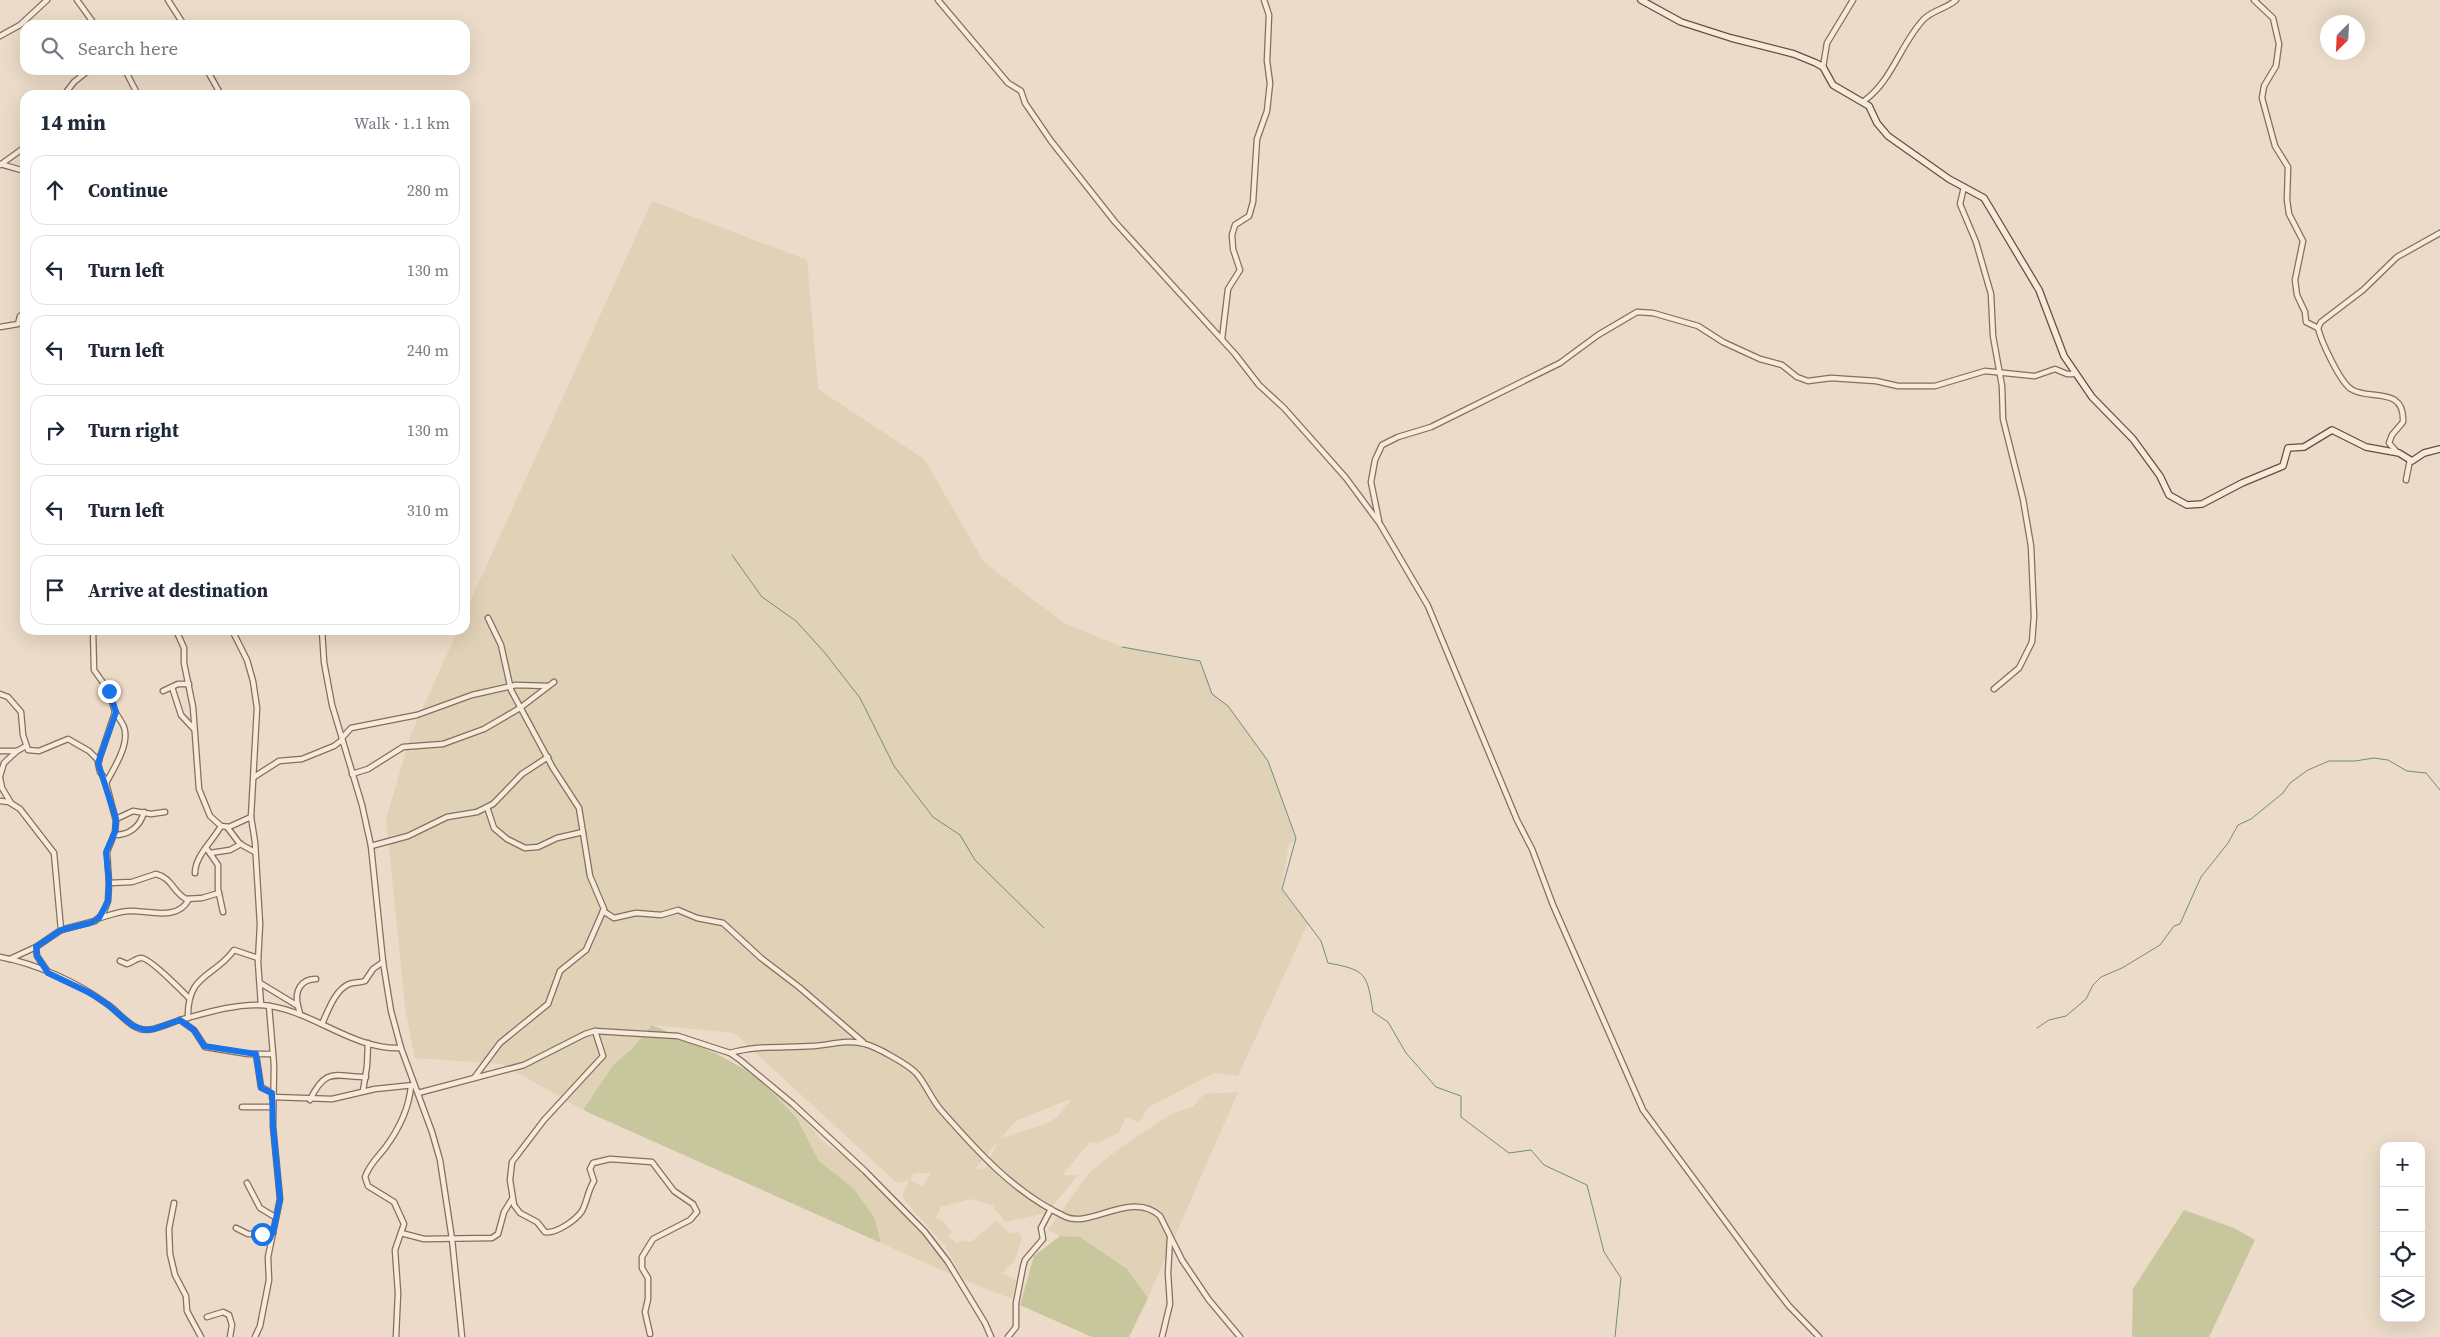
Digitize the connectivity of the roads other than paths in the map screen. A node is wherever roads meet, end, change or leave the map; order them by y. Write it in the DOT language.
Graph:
graph roads {
  1 [pos="47,0"];
  2 [pos="78,0"];
  3 [pos="168,0"];
  4 [pos="938,0"];
  5 [pos="1264,0"];
  6 [pos="1641,0"];
  7 [pos="1853,0"];
  8 [pos="1956,0"];
  9 [pos="2254,0"];
  10 [pos="25,20"];
  11 [pos="92,20"];
  12 [pos="181,20"];
  13 [pos="20,25"];
  14 [pos="0,36"];
  15 [pos="1822,67"];
  16 [pos="83,75"];
  17 [pos="128,75"];
  18 [pos="209,75"];
  19 [pos="68,90"];
  20 [pos="135,90"];
  21 [pos="218,90"];
  22 [pos="1864,101"];
  23 [pos="20,151"];
  24 [pos="0,165"];
  25 [pos="20,171"];
  26 [pos="1964,187"];
  27 [pos="2440,233"];
  28 [pos="20,315"];
  29 [pos="0,327"];
  30 [pos="2318,328"];
  31 [pos="1222,340"];
  32 [pos="1999,372"];
  33 [pos="2075,374"];
  34 [pos="2440,449"];
  35 [pos="2400,454"];
  36 [pos="2410,460"];
  37 [pos="2406,480"];
  38 [pos="1380,524"];
  39 [pos="488,618"];
  40 [pos="93,635"];
  41 [pos="178,635"];
  42 [pos="235,635"];
  43 [pos="323,635"];
  44 [pos="554,682"];
  45 [pos="188,684"];
  46 [pos="509,686"];
  47 [pos="548,686"];
  48 [pos="172,687"];
  49 [pos="1994,689"];
  50 [pos="163,691"];
  51 [pos="0,694"];
  52 [pos="520,708"];
  53 [pos="116,712"];
  54 [pos="194,729"];
  55 [pos="342,739"];
  56 [pos="26,746"];
  57 [pos="0,751"];
  58 [pos="17,751"];
  59 [pos="548,757"];
  60 [pos="99,761"];
  61 [pos="352,774"];
  62 [pos="0,777"];
  63 [pos="254,777"];
  64 [pos="106,782"];
  65 [pos="0,800"];
  66 [pos="11,803"];
  67 [pos="487,807"];
  68 [pos="144,812"];
  69 [pos="166,812"];
  70 [pos="251,817"];
  71 [pos="116,819"];
  72 [pos="221,826"];
  73 [pos="227,827"];
  74 [pos="583,832"];
  75 [pos="114,835"];
  76 [pos="241,844"];
  77 [pos="371,846"];
  78 [pos="208,851"];
  79 [pos="255,852"];
  80 [pos="194,873"];
  81 [pos="109,883"];
  82 [pos="219,893"];
  83 [pos="189,899"];
  84 [pos="604,911"];
  85 [pos="223,912"];
  86 [pos="99,918"];
  87 [pos="61,930"];
  88 [pos="36,947"];
  89 [pos="0,957"];
  90 [pos="258,958"];
  91 [pos="9,959"];
  92 [pos="120,961"];
  93 [pos="383,962"];
  94 [pos="48,973"];
  95 [pos="316,979"];
  96 [pos="260,983"];
  97 [pos="189,998"];
  98 [pos="261,1005"];
  99 [pos="269,1006"];
  100 [pos="298,1006"];
  101 [pos="300,1014"];
  102 [pos="188,1018"];
  103 [pos="180,1020"];
  104 [pos="322,1024"];
  105 [pos="595,1032"];
  106 [pos="368,1043"];
  107 [pos="864,1043"];
  108 [pos="401,1048"];
  109 [pos="730,1053"];
  110 [pos="256,1054"];
  111 [pos="273,1054"];
  112 [pos="366,1077"];
  113 [pos="474,1078"];
  114 [pos="413,1085"];
  115 [pos="363,1091"];
  116 [pos="418,1093"];
  117 [pos="272,1095"];
  118 [pos="310,1100"];
  119 [pos="242,1107"];
  120 [pos="272,1107"];
  121 [pos="247,1183"];
  122 [pos="512,1199"];
  123 [pos="174,1203"];
  124 [pos="514,1205"];
  125 [pos="508,1206"];
  126 [pos="1051,1209"];
  127 [pos="276,1217"];
  128 [pos="236,1228"];
  129 [pos="273,1233"];
  130 [pos="402,1233"];
  131 [pos="1170,1236"];
  132 [pos="452,1239"];
  133 [pos="208,1317"];
  134 [pos="650,1334"];
  135 [pos="201,1337"];
  136 [pos="230,1337"];
  137 [pos="255,1337"];
  138 [pos="396,1337"];
  139 [pos="462,1337"];
  140 [pos="991,1337"];
  141 [pos="1008,1337"];
  142 [pos="1162,1337"];
  143 [pos="1240,1337"];
  144 [pos="1819,1337"];
  1 -- 10 [label="street"];
  2 -- 11 [label="street"];
  3 -- 12 [label="street"];
  4 -- 31 [label="street"];
  5 -- 31 [label="street"];
  6 -- 15 [label="street"];
  7 -- 15 [label="street"];
  8 -- 22 [label="street"];
  9 -- 30 [label="street"];
  13 -- 14 [label="street"];
  15 -- 22 [label="street"];
  16 -- 19 [label="street"];
  17 -- 20 [label="street"];
  18 -- 21 [label="street"];
  22 -- 26 [label="street"];
  23 -- 24 [label="street"];
  24 -- 25 [label="street"];
  26 -- 32 [label="street"];
  26 -- 33 [label="street"];
  27 -- 30 [label="street"];
  28 -- 29 [label="street"];
  30 -- 35 [label="street"];
  31 -- 38 [label="street"];
  32 -- 33 [label="street"];
  32 -- 38 [label="street"];
  32 -- 49 [label="street"];
  33 -- 35 [label="street"];
  34 -- 36 [label="street"];
  35 -- 36 [label="street"];
  36 -- 37 [label="street"];
  38 -- 144 [label="street"];
  39 -- 46 [label="street"];
  40 -- 53 [label="street"];
  41 -- 45 [label="street"];
  42 -- 63 [label="street"];
  43 -- 55 [label="street"];
  44 -- 47 [label="street"];
  45 -- 48 [label="street"];
  45 -- 54 [label="street"];
  46 -- 47 [label="street"];
  46 -- 52 [label="street"];
  46 -- 55 [label="street"];
  47 -- 52 [label="street"];
  48 -- 50 [label="street"];
  48 -- 54 [label="street"];
  51 -- 56 [label="street"];
  52 -- 59 [label="street"];
  52 -- 61 [label="street"];
  53 -- 60 [label="street"];
  53 -- 64 [label="street"];
  54 -- 72 [label="street"];
  55 -- 61 [label="street"];
  55 -- 63 [label="street"];
  56 -- 58 [label="street"];
  56 -- 60 [label="street"];
  57 -- 58 [label="street"];
  58 -- 62 [label="street"];
  59 -- 67 [label="street"];
  59 -- 74 [label="street"];
  60 -- 64 [label="street"];
  61 -- 77 [label="street"];
  62 -- 66 [label="street"];
  63 -- 70 [label="street"];
  64 -- 71 [label="street"];
  65 -- 66 [label="street"];
  66 -- 87 [label="street"];
  67 -- 74 [label="street"];
  67 -- 77 [label="street"];
  68 -- 69 [label="street"];
  68 -- 71 [label="street"];
  68 -- 75 [label="street"];
  70 -- 73 [label="street"];
  70 -- 79 [label="street"];
  71 -- 75 [label="street"];
  72 -- 73 [label="street"];
  72 -- 78 [label="street"];
  73 -- 76 [label="street"];
  74 -- 84 [label="street"];
  75 -- 81 [label="street"];
  76 -- 78 [label="street"];
  76 -- 79 [label="street"];
  77 -- 93 [label="street"];
  78 -- 80 [label="street"];
  78 -- 82 [label="street"];
  79 -- 90 [label="street"];
  81 -- 83 [label="street"];
  81 -- 86 [label="street"];
  82 -- 83 [label="street"];
  82 -- 85 [label="street"];
  83 -- 86 [label="street"];
  84 -- 107 [label="street"];
  84 -- 113 [label="street"];
  86 -- 87 [label="street"];
  87 -- 88 [label="street"];
  88 -- 91 [label="street"];
  88 -- 94 [label="street"];
  89 -- 91 [label="street"];
  90 -- 96 [label="street"];
  90 -- 97 [label="street"];
  91 -- 94 [label="street"];
  92 -- 97 [label="street"];
  93 -- 104 [label="street"];
  93 -- 108 [label="street"];
  94 -- 103 [label="street"];
  95 -- 100 [label="street"];
  96 -- 98 [label="street"];
  96 -- 100 [label="street"];
  97 -- 102 [label="street"];
  98 -- 99 [label="street"];
  98 -- 102 [label="street"];
  99 -- 101 [label="street"];
  99 -- 111 [label="street"];
  100 -- 101 [label="street"];
  101 -- 104 [label="street"];
  102 -- 103 [label="street"];
  103 -- 110 [label="street"];
  104 -- 106 [label="street"];
  105 -- 109 [label="street"];
  105 -- 113 [label="street"];
  105 -- 122 [label="street"];
  106 -- 108 [label="street"];
  106 -- 112 [label="street"];
  107 -- 109 [label="street"];
  107 -- 126 [label="street"];
  108 -- 114 [label="street"];
  109 -- 140 [label="street"];
  110 -- 111 [label="street"];
  110 -- 117 [label="street"];
  111 -- 117 [label="street"];
  112 -- 115 [label="street"];
  112 -- 118 [label="street"];
  113 -- 116 [label="street"];
  114 -- 115 [label="street"];
  114 -- 116 [label="street"];
  114 -- 130 [label="street"];
  115 -- 118 [label="street"];
  116 -- 132 [label="street"];
  117 -- 118 [label="street"];
  117 -- 120 [label="street"];
  119 -- 120 [label="street"];
  120 -- 127 [label="street"];
  121 -- 127 [label="street"];
  122 -- 124 [label="street"];
  122 -- 125 [label="street"];
  123 -- 135 [label="street"];
  124 -- 125 [label="street"];
  124 -- 134 [label="street"];
  125 -- 132 [label="street"];
  126 -- 131 [label="street"];
  126 -- 141 [label="street"];
  127 -- 129 [label="street"];
  128 -- 129 [label="street"];
  129 -- 137 [label="street"];
  130 -- 132 [label="street"];
  130 -- 138 [label="street"];
  131 -- 142 [label="street"];
  131 -- 143 [label="street"];
  132 -- 139 [label="street"];
  133 -- 136 [label="street"];
}
